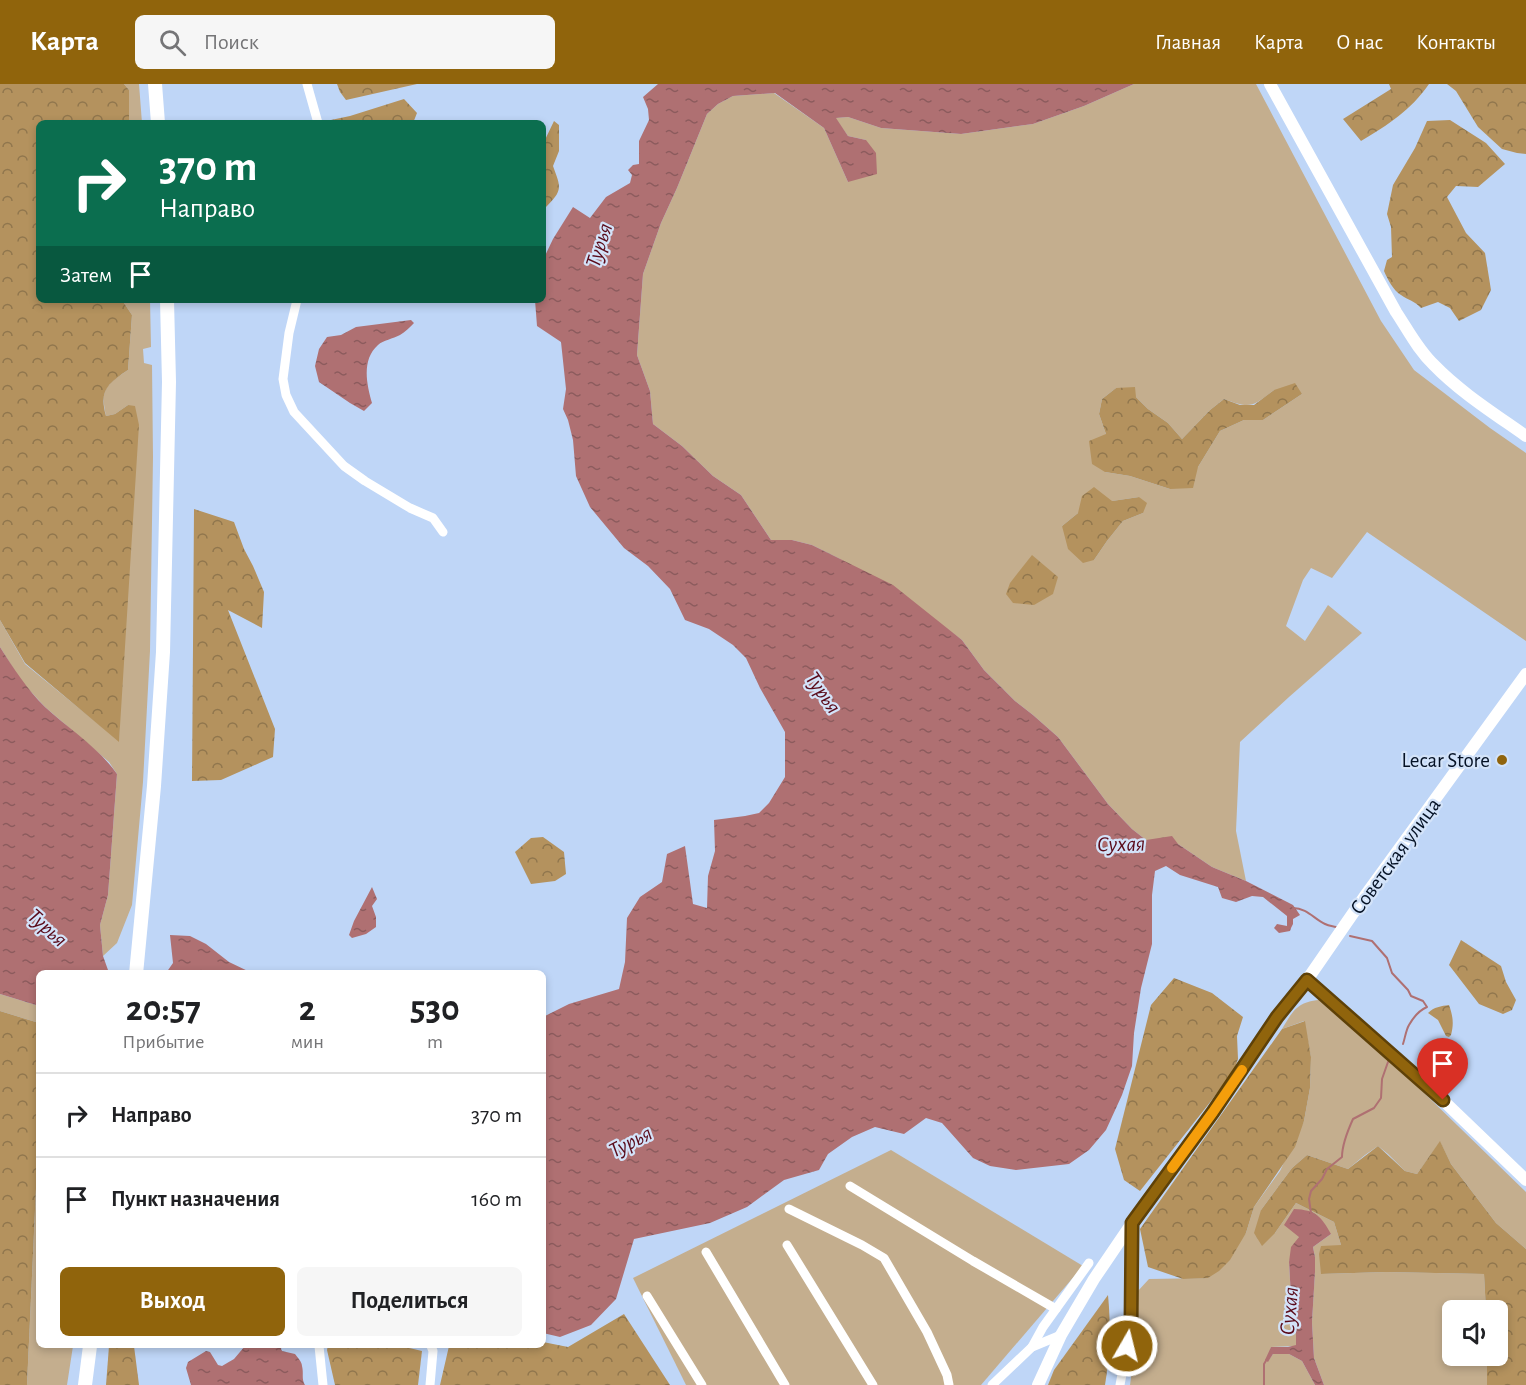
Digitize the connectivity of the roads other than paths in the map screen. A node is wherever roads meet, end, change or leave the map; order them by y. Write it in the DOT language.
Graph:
graph roads {
  1 [pos="155,84"];
  2 [pos="307,84"];
  3 [pos="1270,84"];
  4 [pos="158,120"];
  5 [pos="317,120"];
  6 [pos="167,303"];
  7 [pos="296,303"];
  8 [pos="1526,436"];
  9 [pos="443,532"];
  10 [pos="1526,674"];
  11 [pos="136,970"];
  12 [pos="1307,980"];
  13 [pos="1526,1180"];
  14 [pos="850,1186"];
  15 [pos="789,1209"];
  16 [pos="1132,1223"];
  17 [pos="788,1245"];
  18 [pos="706,1252"];
  19 [pos="1089,1263"];
  20 [pos="647,1296"];
  21 [pos="1056,1309"];
  22 [pos="1061,1335"];
  23 [pos="1032,1347"];
  24 [pos="90,1348"];
  25 [pos="319,1348"];
  26 [pos="432,1348"];
  27 [pos="85,1385"];
  28 [pos="322,1385"];
  29 [pos="430,1385"];
  30 [pos="702,1385"];
  31 [pos="785,1385"];
  32 [pos="873,1385"];
  33 [pos="950,1385"];
  34 [pos="992,1385"];
  35 [pos="1038,1385"];
  36 [pos="1120,1385"];
  1 -- 4 [label="highway"];
  2 -- 5 [label="street"];
  3 -- 8 [label="main road"];
  6 -- 11 [label="highway"];
  7 -- 9 [label="street"];
  10 -- 12 [label="main road, Советская улица"];
  12 -- 13 [label="main road"];
  12 -- 16 [label="main road, Советская улица"];
  14 -- 21 [label="street"];
  15 -- 33 [label="street"];
  16 -- 22 [label="main road, Советская улица"];
  16 -- 36 [label="street"];
  17 -- 32 [label="street"];
  18 -- 31 [label="street"];
  19 -- 21 [label="street"];
  20 -- 30 [label="street"];
  21 -- 23 [label="street"];
  22 -- 23 [label="street"];
  22 -- 35 [label="main road, Советская улица"];
  23 -- 34 [label="street"];
  24 -- 27 [label="highway"];
  25 -- 28 [label="street"];
  26 -- 29 [label="street"];
}
